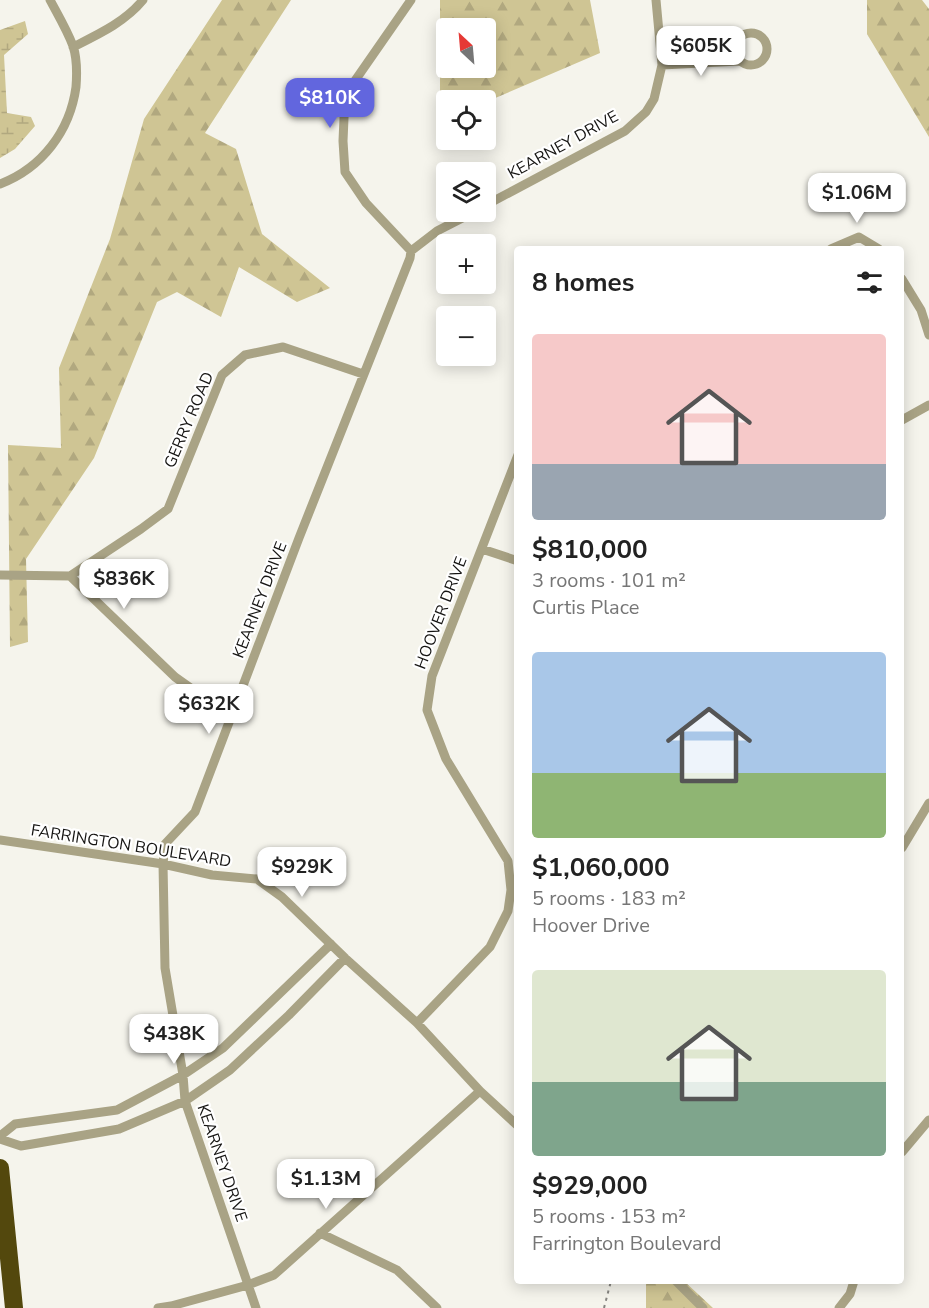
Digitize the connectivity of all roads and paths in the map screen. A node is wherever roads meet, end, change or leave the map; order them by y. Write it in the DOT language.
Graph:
graph roads {
  1 [pos="50,0"];
  2 [pos="143,0"];
  3 [pos="411,0"];
  4 [pos="656,0"];
  5 [pos="73,47"];
  6 [pos="740,61"];
  7 [pos="662,65"];
  8 [pos="0,184"];
  9 [pos="496,200"];
  10 [pos="455,222"];
  11 [pos="838,246"];
  12 [pos="874,246"];
  13 [pos="411,251"];
  14 [pos="904,282"];
  15 [pos="929,335"];
  16 [pos="363,374"];
  17 [pos="929,405"];
  18 [pos="904,419"];
  19 [pos="514,465"];
  20 [pos="482,549"];
  21 [pos="514,560"];
  22 [pos="0,575"];
  23 [pos="70,576"];
  24 [pos="236,702"];
  25 [pos="929,803"];
  26 [pos="0,840"];
  27 [pos="904,845"];
  28 [pos="163,864"];
  29 [pos="513,912"];
  30 [pos="330,944"];
  31 [pos="345,958"];
  32 [pos="417,1023"];
  33 [pos="183,1076"];
  34 [pos="480,1091"];
  35 [pos="185,1101"];
  36 [pos="929,1120"];
  37 [pos="514,1122"];
  38 [pos="0,1137"];
  39 [pos="904,1150"];
  40 [pos="0,1168"];
  41 [pos="320,1233"];
  42 [pos="610,1284"];
  43 [pos="679,1284"];
  44 [pos="853,1284"];
  45 [pos="248,1285"];
  46 [pos="14,1308"];
  47 [pos="159,1308"];
  48 [pos="256,1308"];
  49 [pos="437,1308"];
  50 [pos="603,1308"];
  51 [pos="703,1308"];
  52 [pos="839,1308"];
  1 -- 5 [label="street"];
  2 -- 5 [label="street"];
  3 -- 13 [label="street"];
  4 -- 7 [label="street, KEARNEY DRIVE"];
  5 -- 8 [label="street"];
  6 -- 7 [label="street"];
  7 -- 9 [label="street, KEARNEY DRIVE"];
  10 -- 13 [label="street"];
  11 -- 12 [label="street"];
  13 -- 16 [label="street, KEARNEY DRIVE"];
  14 -- 15 [label="street"];
  16 -- 23 [label="street, GERRY ROAD"];
  16 -- 24 [label="street, KEARNEY DRIVE"];
  17 -- 18 [label="street"];
  19 -- 20 [label="street, HOOVER DRIVE"];
  20 -- 21 [label="street"];
  20 -- 29 [label="street, HOOVER DRIVE"];
  22 -- 23 [label="street"];
  23 -- 24 [label="street"];
  24 -- 28 [label="street, KEARNEY DRIVE"];
  25 -- 27 [label="street"];
  26 -- 28 [label="street, FARRINGTON BOULEVARD"];
  28 -- 30 [label="street, FARRINGTON BOULEVARD"];
  28 -- 33 [label="street, KEARNEY DRIVE"];
  29 -- 32 [label="street, HOOVER DRIVE"];
  30 -- 31 [label="street, FARRINGTON BOULEVARD"];
  30 -- 33 [label="street"];
  31 -- 32 [label="street, FARRINGTON BOULEVARD"];
  31 -- 35 [label="street"];
  32 -- 34 [label="street, FARRINGTON BOULEVARD"];
  33 -- 35 [label="street, KEARNEY DRIVE"];
  33 -- 38 [label="street"];
  34 -- 37 [label="street, FARRINGTON BOULEVARD"];
  34 -- 41 [label="street"];
  35 -- 38 [label="street"];
  35 -- 45 [label="street, KEARNEY DRIVE"];
  36 -- 39 [label="street"];
  40 -- 46 [label="highway"];
  41 -- 45 [label="street"];
  41 -- 49 [label="street"];
  42 -- 50 [label="path"];
  43 -- 51 [label="street"];
  44 -- 52 [label="street"];
  45 -- 47 [label="street"];
  45 -- 48 [label="street, KEARNEY DRIVE"];
}
